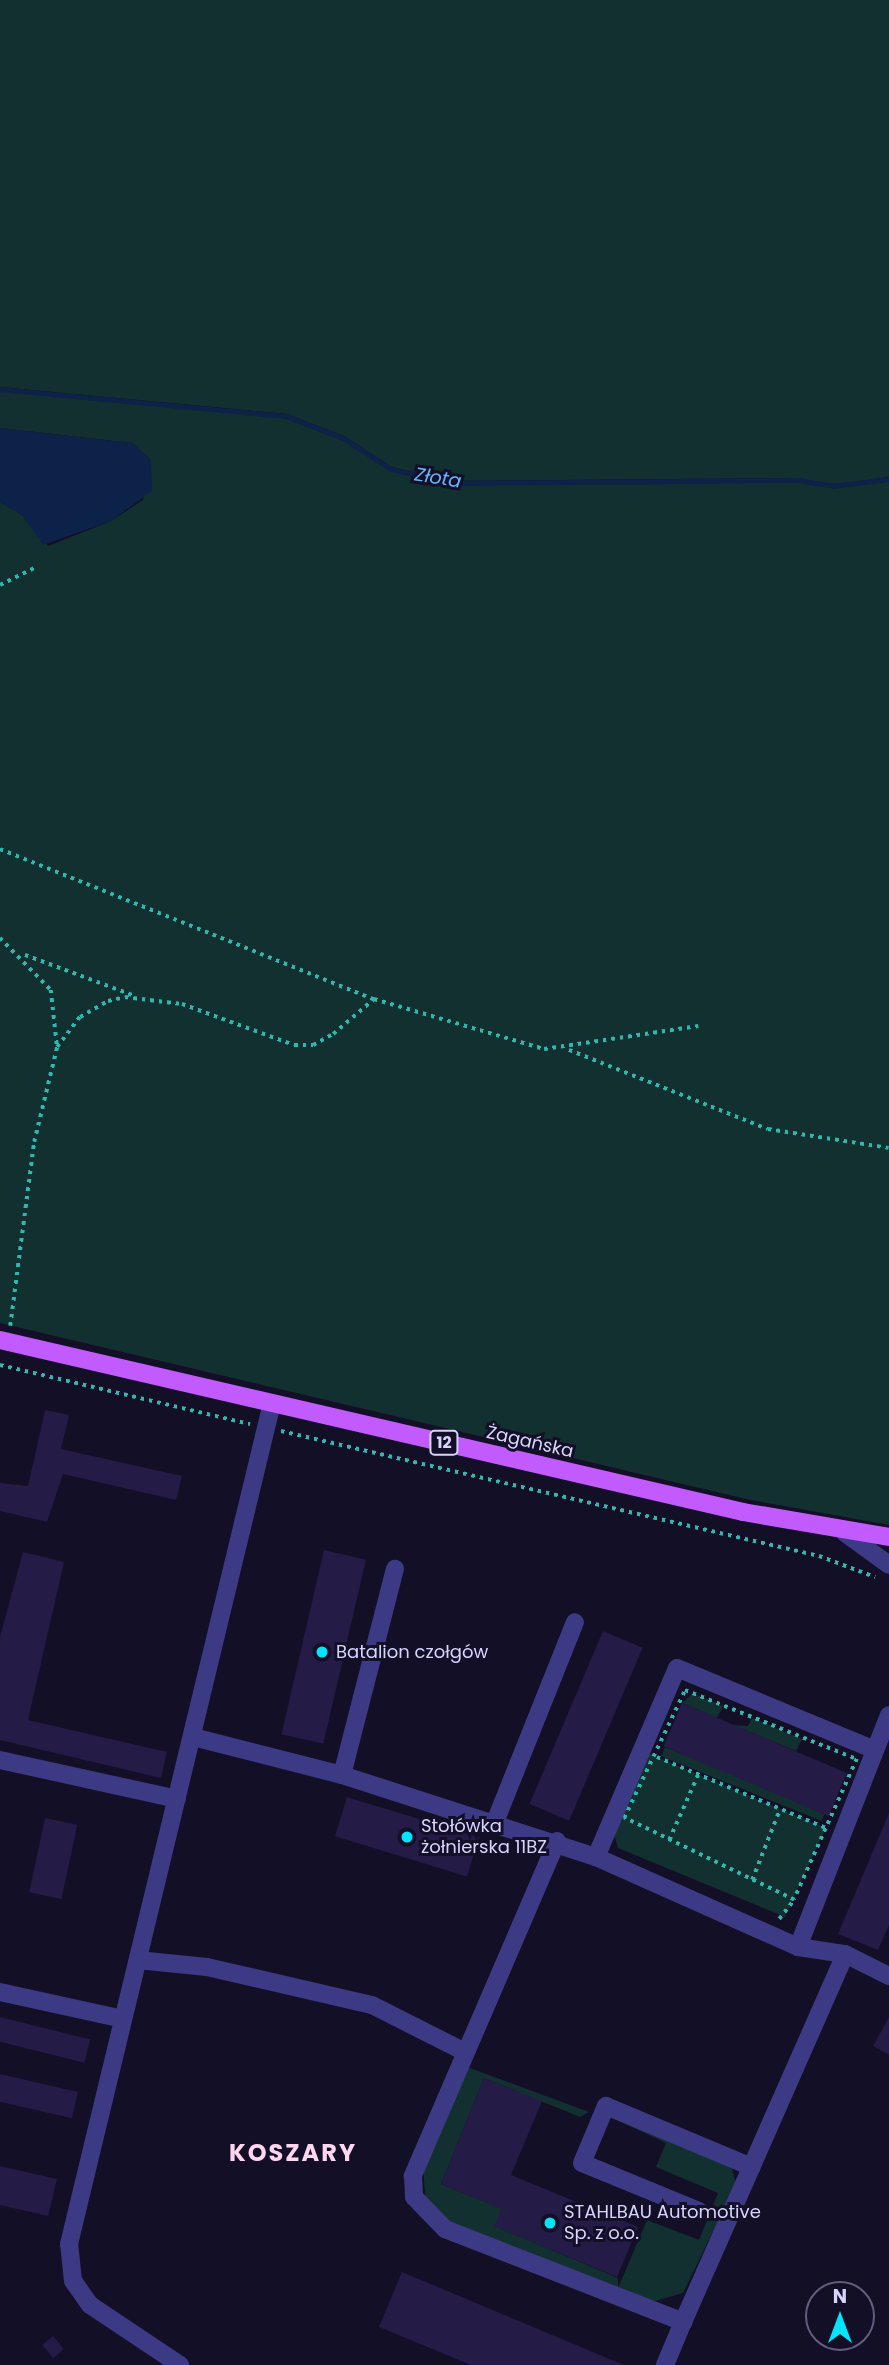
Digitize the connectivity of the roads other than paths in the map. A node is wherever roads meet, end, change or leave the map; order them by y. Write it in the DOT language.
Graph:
graph roads {
  1 [pos="3,1341"];
  2 [pos="272,1403"];
  3 [pos="845,1533"];
  4 [pos="889,1537"];
  5 [pos="395,1569"];
  6 [pos="886,1572"];
  7 [pos="575,1622"];
  8 [pos="889,1716"];
  9 [pos="194,1737"];
  10 [pos="875,1750"];
  11 [pos="0,1760"];
  12 [pos="342,1775"];
  13 [pos="177,1799"];
  14 [pos="495,1822"];
  15 [pos="557,1841"];
  16 [pos="596,1857"];
  17 [pos="798,1947"];
  18 [pos="845,1954"];
  19 [pos="138,1959"];
  20 [pos="888,1975"];
  21 [pos="0,1992"];
  22 [pos="123,2020"];
  23 [pos="463,2051"];
  24 [pos="752,2167"];
  25 [pos="699,2211"];
  26 [pos="683,2322"];
  27 [pos="180,2365"];
  28 [pos="665,2365"];
  1 -- 2 [label="main road, Żagańska / 12"];
  2 -- 3 [label="main road, Żagańska / 12"];
  2 -- 9 [label="street"];
  3 -- 4 [label="main road, Żagańska / 12"];
  3 -- 6 [label="street"];
  5 -- 12 [label="street"];
  7 -- 14 [label="street"];
  8 -- 10 [label="street"];
  9 -- 12 [label="street"];
  9 -- 13 [label="street"];
  10 -- 16 [label="street"];
  10 -- 17 [label="street"];
  11 -- 13 [label="street"];
  12 -- 14 [label="street"];
  13 -- 19 [label="street"];
  14 -- 15 [label="street"];
  15 -- 16 [label="street"];
  15 -- 23 [label="street"];
  16 -- 17 [label="street"];
  17 -- 18 [label="street"];
  18 -- 20 [label="street"];
  18 -- 24 [label="street"];
  19 -- 22 [label="street"];
  19 -- 23 [label="street"];
  21 -- 22 [label="street"];
  22 -- 27 [label="street"];
  23 -- 26 [label="street"];
  24 -- 25 [label="street"];
  24 -- 26 [label="street"];
  26 -- 28 [label="street"];
}
